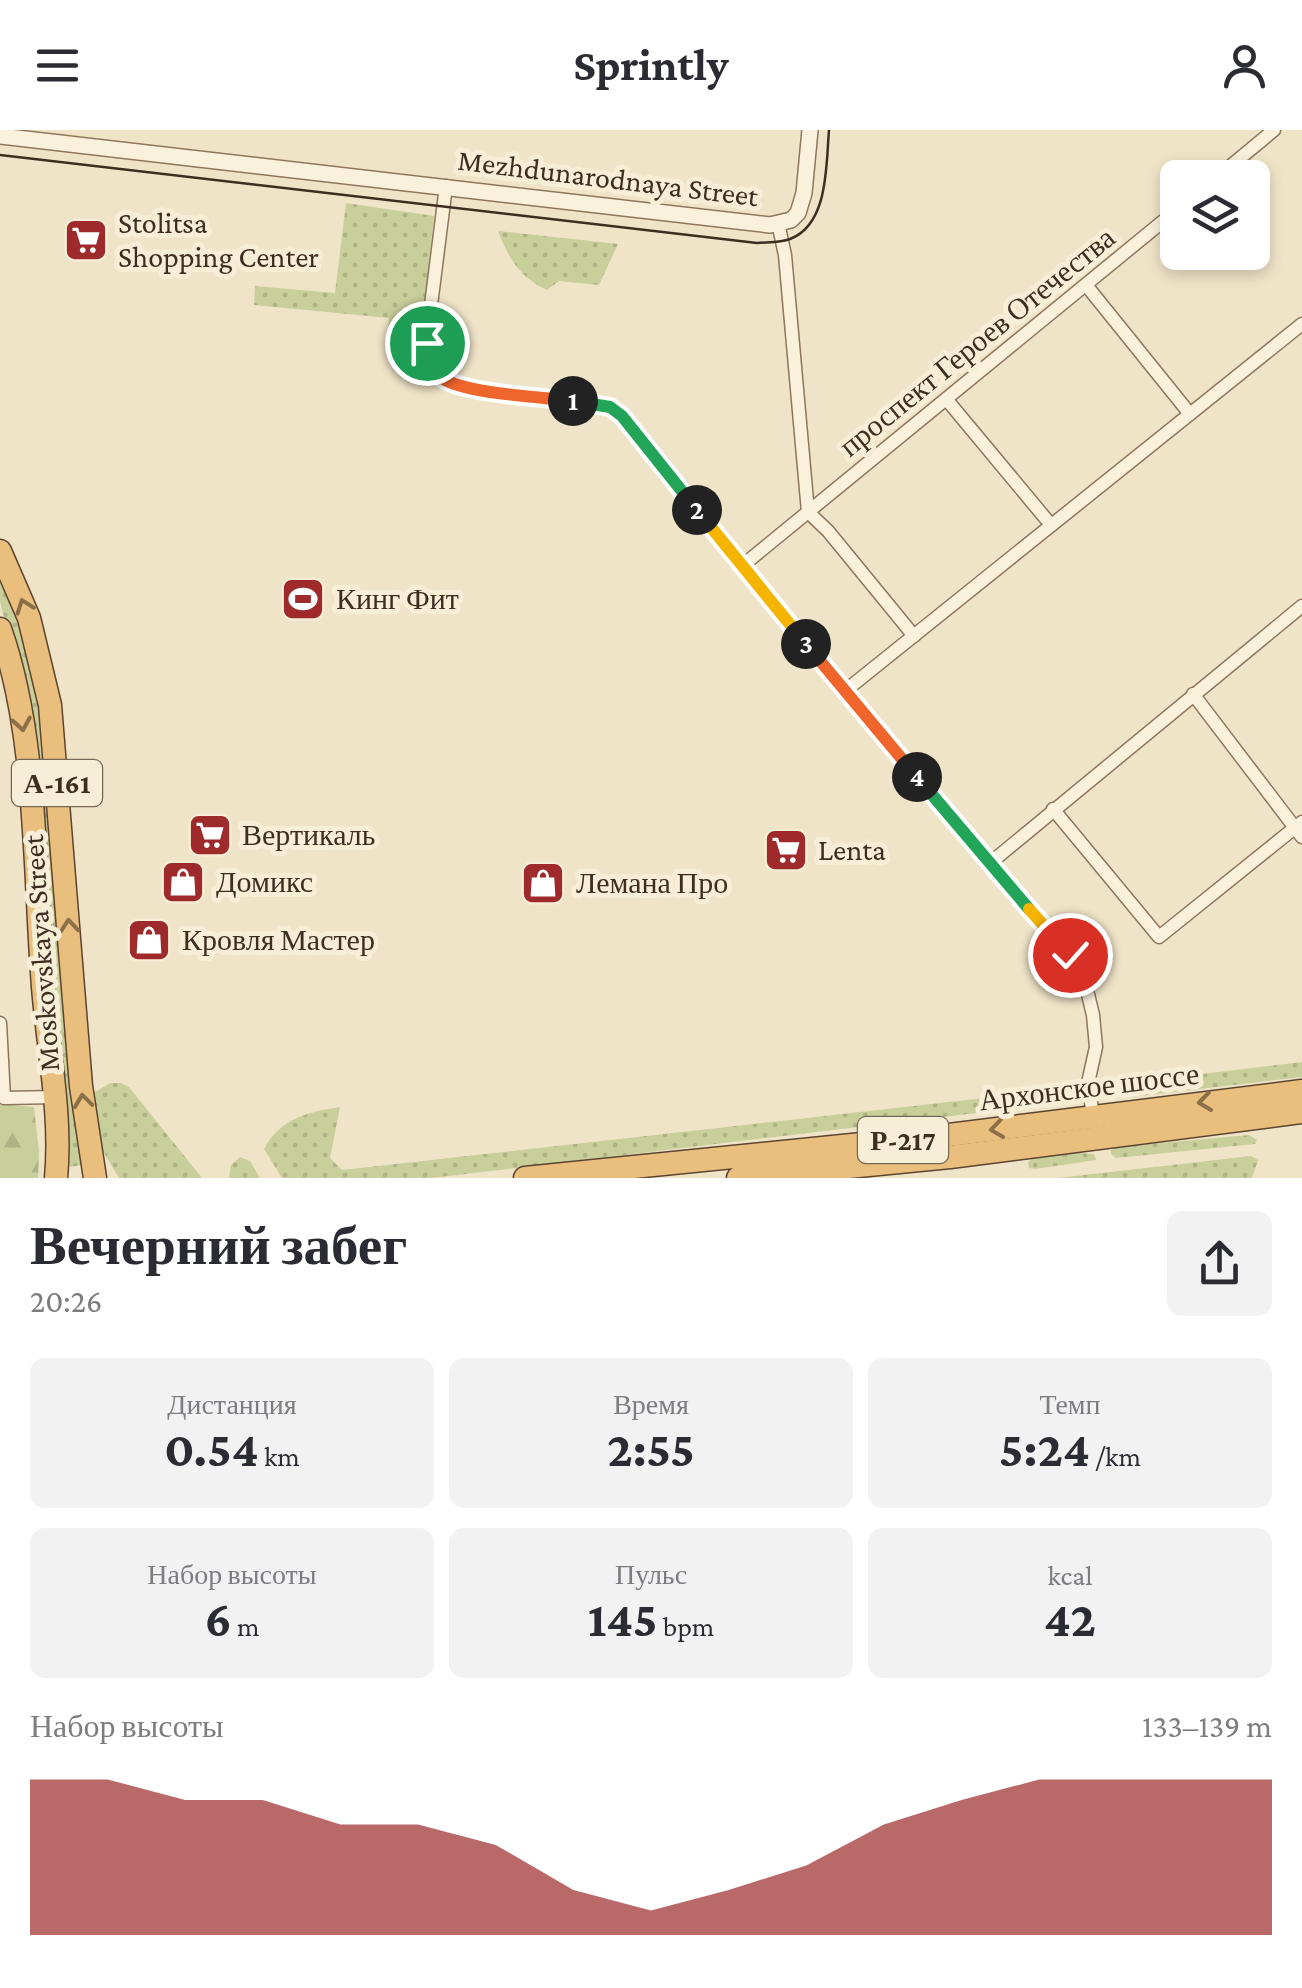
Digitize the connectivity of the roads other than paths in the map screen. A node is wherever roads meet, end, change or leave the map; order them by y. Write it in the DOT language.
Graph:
graph roads {
  1 [pos="810,130"];
  2 [pos="1274,130"];
  3 [pos="0,136"];
  4 [pos="1238,160"];
  5 [pos="446,186"];
  6 [pos="778,223"];
  7 [pos="1160,225"];
  8 [pos="1086,285"];
  9 [pos="1302,324"];
  10 [pos="947,400"];
  11 [pos="1190,414"];
  12 [pos="808,512"];
  13 [pos="1051,526"];
  14 [pos="0,551"];
  15 [pos="742,566"];
  16 [pos="1302,606"];
  17 [pos="0,630"];
  18 [pos="914,636"];
  19 [pos="845,692"];
  20 [pos="1193,694"];
  21 [pos="1053,809"];
  22 [pos="1300,829"];
  23 [pos="990,864"];
  24 [pos="0,1023"];
  25 [pos="1302,1091"];
  26 [pos="55,1097"];
  27 [pos="1302,1112"];
  28 [pos="1094,1127"];
  29 [pos="56,1178"];
  30 [pos="95,1178"];
  31 [pos="524,1178"];
  32 [pos="738,1178"];
  1 -- 6 [label="street, Mezhdunarodnaya Street"];
  2 -- 4 [label="street"];
  3 -- 5 [label="street, Mezhdunarodnaya Street"];
  5 -- 6 [label="street, Mezhdunarodnaya Street"];
  5 -- 15 [label="street"];
  6 -- 12 [label="street"];
  7 -- 8 [label="street, проспект Героев Отечества"];
  8 -- 10 [label="street, проспект Героев Отечества"];
  8 -- 11 [label="street"];
  9 -- 11 [label="street"];
  10 -- 12 [label="street, проспект Героев Отечества"];
  10 -- 13 [label="street"];
  11 -- 13 [label="street"];
  12 -- 15 [label="street, проспект Героев Отечества"];
  12 -- 18 [label="street"];
  13 -- 18 [label="street"];
  30 -- 14 [label="highway, Moskovskaya Street / А-161, one-way"];
  15 -- 19 [label="street"];
  16 -- 20 [label="street"];
  17 -- 26 [label="highway, Moskovskaya Street / А-161, one-way"];
  18 -- 19 [label="street"];
  19 -- 23 [label="street"];
  20 -- 21 [label="street"];
  20 -- 22 [label="street"];
  21 -- 22 [label="street"];
  21 -- 23 [label="street"];
  23 -- 28 [label="street"];
  24 -- 26 [label="street"];
  25 -- 28 [label="highway, Архонское шоссе / Р-217, one-way"];
  26 -- 29 [label="highway, Moskovskaya Street / А-161"];
  27 -- 28 [label="highway, Архонское шоссе / Р-217"];
  28 -- 31 [label="highway, Архонское шоссе / Р-217, one-way"];
  28 -- 32 [label="highway, Архонское шоссе / Р-217"];
}
